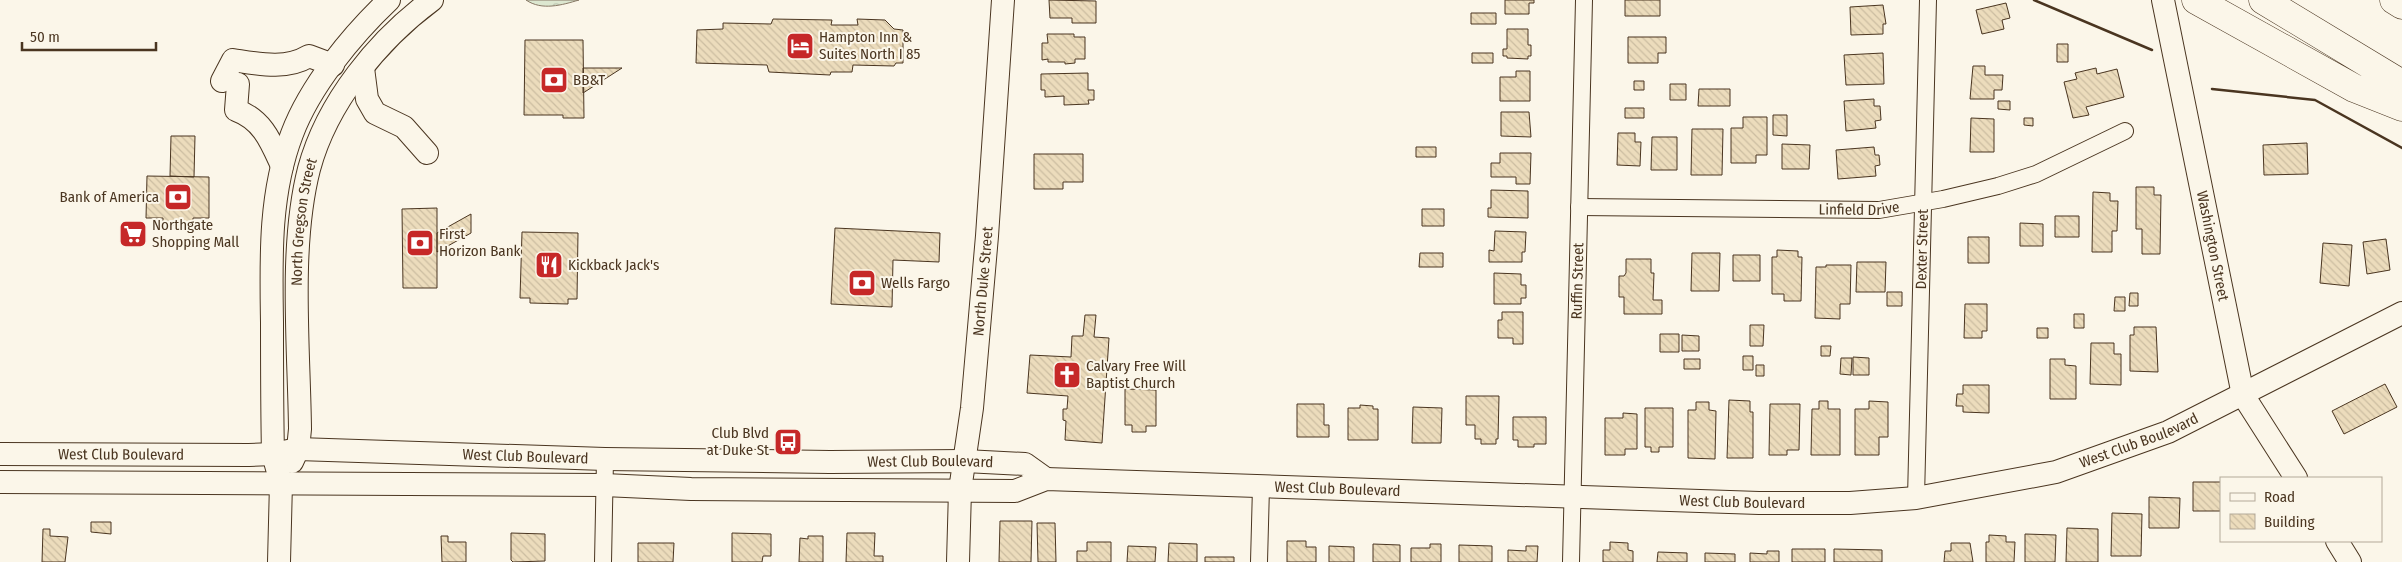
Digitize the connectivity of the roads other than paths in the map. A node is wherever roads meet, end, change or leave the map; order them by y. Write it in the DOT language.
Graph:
graph roads {
  1 [pos="389,0"];
  2 [pos="432,0"];
  3 [pos="1003,0"];
  4 [pos="1584,0"];
  5 [pos="1928,0"];
  6 [pos="2163,0"];
  7 [pos="2196,0"];
  8 [pos="2263,0"];
  9 [pos="2394,0"];
  10 [pos="2402,4"];
  11 [pos="333,65"];
  12 [pos="363,68"];
  13 [pos="2402,84"];
  14 [pos="2402,107"];
  15 [pos="2125,131"];
  16 [pos="427,153"];
  17 [pos="282,166"];
  18 [pos="1922,203"];
  19 [pos="1579,207"];
  20 [pos="2402,313"];
  21 [pos="2243,395"];
  22 [pos="298,449"];
  23 [pos="0,454"];
  24 [pos="273,454"];
  25 [pos="605,459"];
  26 [pos="965,461"];
  27 [pos="2295,477"];
  28 [pos="1046,479"];
  29 [pos="0,482"];
  30 [pos="281,483"];
  31 [pos="604,485"];
  32 [pos="1260,487"];
  33 [pos="960,490"];
  34 [pos="1573,497"];
  35 [pos="1916,498"];
  36 [pos="2338,542"];
  37 [pos="278,562"];
  38 [pos="603,562"];
  39 [pos="958,562"];
  40 [pos="1259,562"];
  41 [pos="1571,562"];
  42 [pos="2350,562"];
  1 -- 11 [label="main road, North Gregson Street"];
  2 -- 12 [label="main road, North Gregson Street"];
  3 -- 26 [label="main road, North Duke Street"];
  4 -- 19 [label="street, Ruffin Street"];
  5 -- 18 [label="street, Dexter Street"];
  6 -- 21 [label="main road, Washington Street"];
  7 -- 14 [label="highway"];
  8 -- 13 [label="highway"];
  9 -- 10 [label="highway"];
  11 -- 17 [label="main road, North Gregson Street"];
  11 -- 17 [label="main road"];
  12 -- 16 [label="main road"];
  12 -- 22 [label="main road, North Gregson Street"];
  15 -- 18 [label="street, Linfield Drive"];
  17 -- 24 [label="main road, North Gregson Street"];
  18 -- 19 [label="street, Linfield Drive"];
  18 -- 35 [label="street, Dexter Street"];
  19 -- 34 [label="street, Ruffin Street"];
  20 -- 21 [label="main road, West Club Boulevard"];
  21 -- 27 [label="main road, Washington Street"];
  21 -- 35 [label="main road, West Club Boulevard"];
  22 -- 24 [label="main road, West Club Boulevard"];
  22 -- 25 [label="main road, West Club Boulevard"];
  22 -- 30 [label="main road, North Gregson Street"];
  23 -- 24 [label="main road, West Club Boulevard"];
  24 -- 30 [label="main road, North Gregson Street"];
  25 -- 26 [label="main road, West Club Boulevard"];
  25 -- 31 [label="street"];
  26 -- 28 [label="main road, West Club Boulevard"];
  26 -- 33 [label="main road, North Duke Street"];
  28 -- 32 [label="main road, West Club Boulevard"];
  28 -- 33 [label="main road, West Club Boulevard"];
  29 -- 30 [label="main road, West Club Boulevard"];
  30 -- 31 [label="main road, West Club Boulevard"];
  30 -- 37 [label="main road, North Gregson Street"];
  31 -- 33 [label="main road, West Club Boulevard"];
  31 -- 38 [label="street"];
  32 -- 34 [label="main road, West Club Boulevard"];
  32 -- 40 [label="street"];
  33 -- 39 [label="main road, North Duke Street"];
  34 -- 35 [label="main road, West Club Boulevard"];
  34 -- 41 [label="street, Ruffin Street"];
  36 -- 42 [label="main road"];
}
